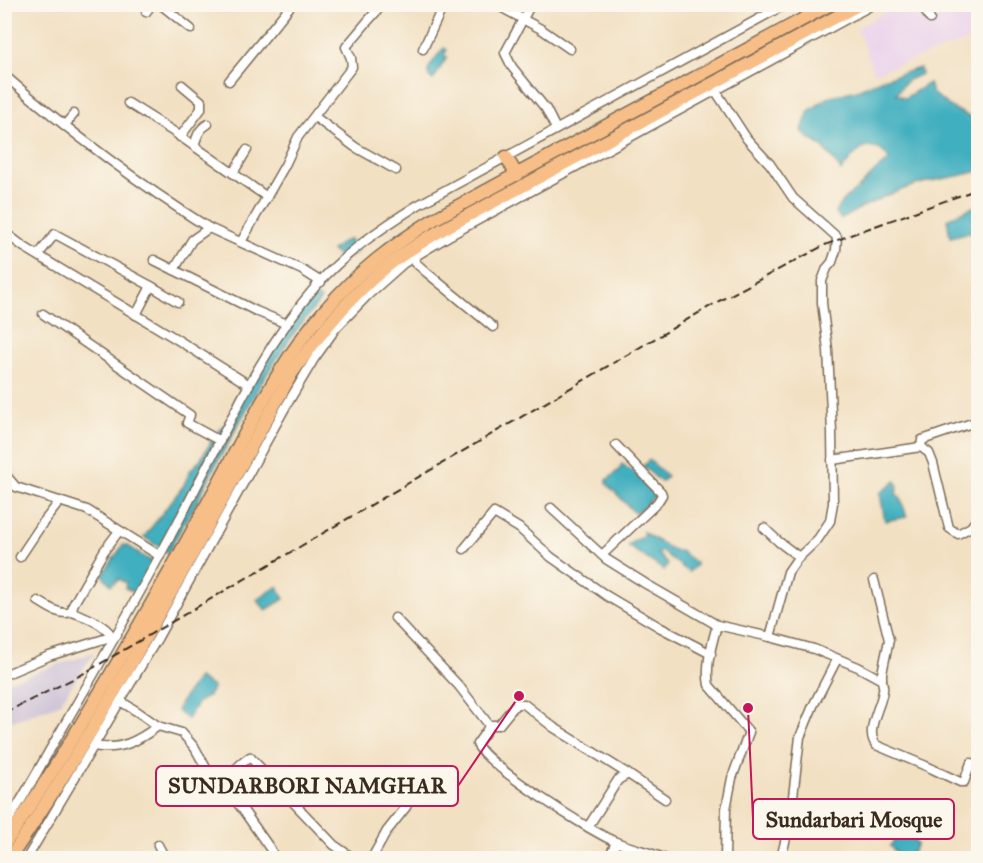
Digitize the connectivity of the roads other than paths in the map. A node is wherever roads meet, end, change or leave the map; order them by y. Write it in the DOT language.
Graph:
graph roads {
  1 [pos="160,4"];
  2 [pos="292,4"];
  3 [pos="444,4"];
  4 [pos="495,4"];
  5 [pos="531,4"];
  6 [pos="786,4"];
  7 [pos="831,4"];
  8 [pos="860,4"];
  9 [pos="874,4"];
  10 [pos="921,4"];
  11 [pos="382,5"];
  12 [pos="522,19"];
  13 [pos="930,19"];
  14 [pos="191,28"];
  15 [pos="423,49"];
  16 [pos="570,49"];
  17 [pos="4,75"];
  18 [pos="229,81"];
  19 [pos="182,85"];
  20 [pos="715,90"];
  21 [pos="128,103"];
  22 [pos="74,114"];
  23 [pos="315,117"];
  24 [pos="208,124"];
  25 [pos="64,126"];
  26 [pos="556,129"];
  27 [pos="180,136"];
  28 [pos="194,146"];
  29 [pos="247,150"];
  30 [pos="506,157"];
  31 [pos="396,170"];
  32 [pos="233,173"];
  33 [pos="517,175"];
  34 [pos="267,196"];
  35 [pos="209,228"];
  36 [pos="4,232"];
  37 [pos="241,242"];
  38 [pos="38,255"];
  39 [pos="413,258"];
  40 [pos="154,260"];
  41 [pos="174,270"];
  42 [pos="321,282"];
  43 [pos="151,286"];
  44 [pos="178,302"];
  45 [pos="43,314"];
  46 [pos="136,315"];
  47 [pos="287,324"];
  48 [pos="493,327"];
  49 [pos="249,385"];
  50 [pos="978,421"];
  51 [pos="220,441"];
  52 [pos="616,445"];
  53 [pos="921,447"];
  54 [pos="832,460"];
  55 [pos="4,473"];
  56 [pos="60,501"];
  57 [pos="551,508"];
  58 [pos="978,518"];
  59 [pos="764,528"];
  60 [pos="119,531"];
  61 [pos="464,549"];
  62 [pos="602,555"];
  63 [pos="160,556"];
  64 [pos="20,557"];
  65 [pos="799,557"];
  66 [pos="874,580"];
  67 [pos="38,601"];
  68 [pos="72,612"];
  69 [pos="395,618"];
  70 [pos="717,625"];
  71 [pos="114,636"];
  72 [pos="770,637"];
  73 [pos="711,654"];
  74 [pos="837,659"];
  75 [pos="4,675"];
  76 [pos="882,680"];
  77 [pos="120,701"];
  78 [pos="489,725"];
  79 [pos="158,726"];
  80 [pos="94,746"];
  81 [pos="972,763"];
  82 [pos="628,774"];
  83 [pos="221,783"];
  84 [pos="409,799"];
  85 [pos="665,799"];
  86 [pos="4,827"];
  87 [pos="588,827"];
  88 [pos="616,842"];
  89 [pos="4,845"];
  90 [pos="158,845"];
  91 [pos="10,858"];
  92 [pos="27,858"];
  93 [pos="165,858"];
  94 [pos="274,858"];
  95 [pos="352,858"];
  96 [pos="372,858"];
  97 [pos="609,858"];
  98 [pos="664,858"];
  99 [pos="725,858"];
  100 [pos="781,858"];
  1 -- 14 [label="street"];
  2 -- 18 [label="street"];
  3 -- 15 [label="street"];
  4 -- 12 [label="street"];
  5 -- 12 [label="street"];
  6 -- 26 [label="street"];
  7 -- 33 [label="highway"];
  8 -- 91 [label="highway"];
  9 -- 20 [label="street"];
  10 -- 13 [label="street"];
  11 -- 23 [label="street"];
  12 -- 16 [label="street"];
  12 -- 26 [label="street"];
  17 -- 25 [label="street"];
  19 -- 27 [label="street"];
  20 -- 39 [label="street"];
  20 -- 54 [label="street"];
  21 -- 27 [label="street"];
  22 -- 25 [label="street"];
  23 -- 31 [label="street"];
  23 -- 34 [label="street"];
  24 -- 28 [label="street"];
  25 -- 35 [label="street"];
  26 -- 30 [label="street"];
  27 -- 28 [label="street"];
  28 -- 32 [label="street"];
  29 -- 32 [label="street"];
  30 -- 33 [label="highway"];
  30 -- 42 [label="street"];
  32 -- 34 [label="street"];
  33 -- 89 [label="highway"];
  34 -- 37 [label="street"];
  35 -- 37 [label="street"];
  35 -- 41 [label="street"];
  36 -- 38 [label="street"];
  37 -- 42 [label="street"];
  38 -- 43 [label="street"];
  38 -- 46 [label="street"];
  39 -- 48 [label="street"];
  39 -- 77 [label="street"];
  40 -- 41 [label="street"];
  41 -- 47 [label="street"];
  42 -- 47 [label="street"];
  43 -- 44 [label="street"];
  43 -- 46 [label="street"];
  45 -- 51 [label="street"];
  46 -- 49 [label="street"];
  47 -- 49 [label="street"];
  49 -- 51 [label="street"];
  50 -- 53 [label="street"];
  51 -- 63 [label="street"];
  52 -- 62 [label="street"];
  53 -- 54 [label="street"];
  53 -- 58 [label="street"];
  54 -- 65 [label="street"];
  55 -- 56 [label="street"];
  56 -- 60 [label="street"];
  56 -- 64 [label="street"];
  57 -- 62 [label="street"];
  59 -- 65 [label="street"];
  60 -- 63 [label="street"];
  60 -- 68 [label="street"];
  61 -- 73 [label="street"];
  62 -- 70 [label="street"];
  63 -- 71 [label="street"];
  65 -- 72 [label="street"];
  66 -- 76 [label="street"];
  67 -- 68 [label="street"];
  68 -- 71 [label="street"];
  69 -- 78 [label="street"];
  70 -- 72 [label="street"];
  70 -- 73 [label="street"];
  71 -- 75 [label="street"];
  71 -- 86 [label="street"];
  72 -- 74 [label="street"];
  73 -- 99 [label="street"];
  74 -- 76 [label="street"];
  74 -- 100 [label="street"];
  76 -- 81 [label="street"];
  77 -- 79 [label="street"];
  77 -- 80 [label="street"];
  78 -- 82 [label="street"];
  78 -- 87 [label="street"];
  79 -- 80 [label="street"];
  79 -- 83 [label="street"];
  80 -- 92 [label="street"];
  82 -- 85 [label="street"];
  82 -- 87 [label="street"];
  83 -- 94 [label="street"];
  83 -- 95 [label="street"];
  84 -- 96 [label="street"];
  87 -- 88 [label="street"];
  88 -- 97 [label="street"];
  88 -- 98 [label="street"];
  90 -- 93 [label="street"];
}
